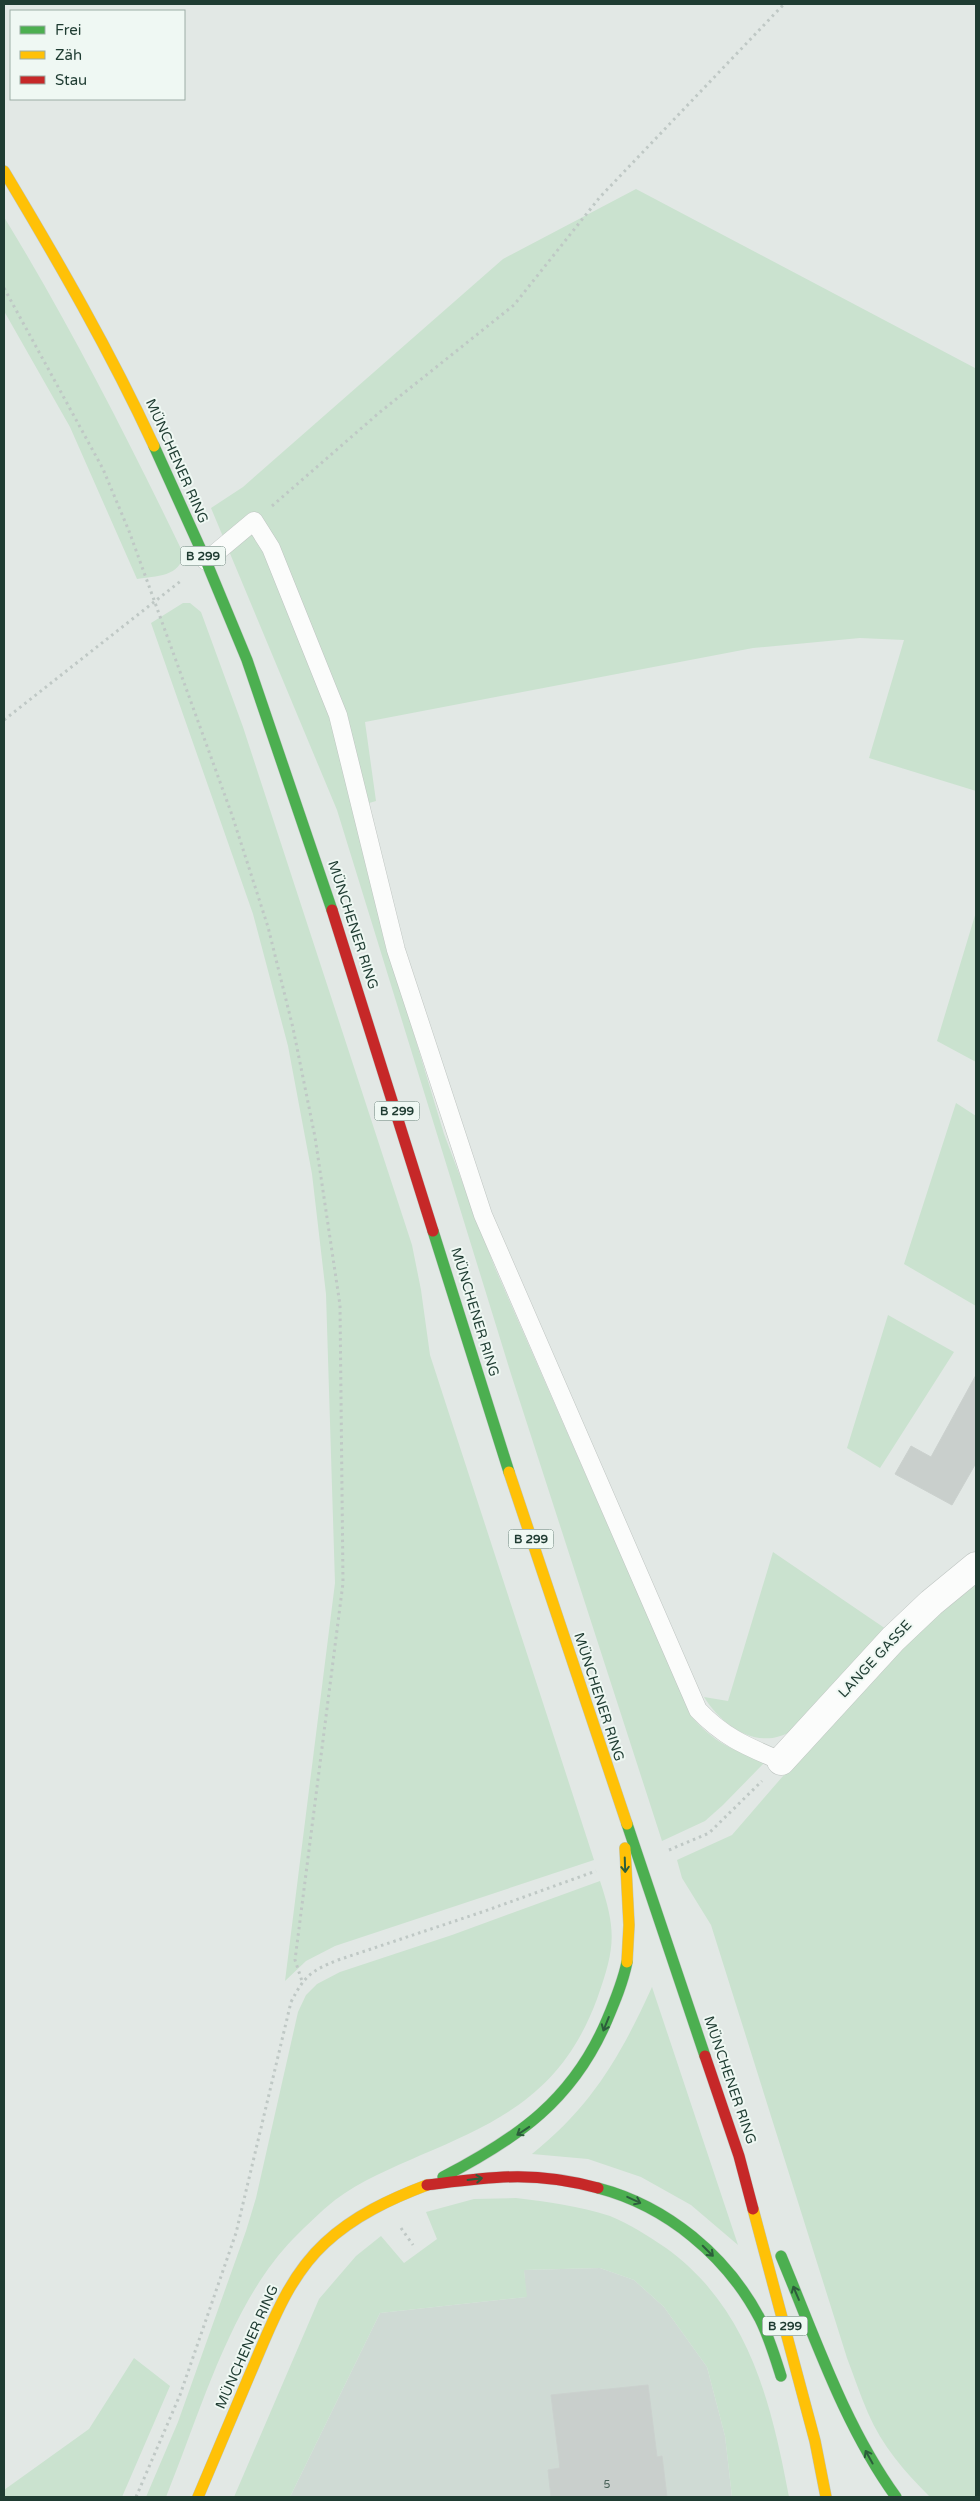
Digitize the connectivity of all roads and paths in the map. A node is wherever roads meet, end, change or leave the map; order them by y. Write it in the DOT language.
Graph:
graph roads {
  1 [pos="784,4"];
  2 [pos="4,171"];
  3 [pos="4,288"];
  4 [pos="254,521"];
  5 [pos="206,561"];
  6 [pos="154,602"];
  7 [pos="4,720"];
  8 [pos="976,1566"];
  9 [pos="781,1761"];
  10 [pos="623,1817"];
  11 [pos="669,1850"];
  12 [pos="600,1870"];
  13 [pos="302,1981"];
  14 [pos="740,2156"];
  15 [pos="427,2185"];
  16 [pos="783,2384"];
  17 [pos="806,2460"];
  18 [pos="136,2497"];
  19 [pos="198,2497"];
  20 [pos="818,2497"];
  21 [pos="826,2497"];
  22 [pos="896,2497"];
  1 -- 4 [label="path"];
  2 -- 5 [label="main road, MÜNCHENER RING / B 299"];
  3 -- 6 [label="path"];
  4 -- 5 [label="lane"];
  4 -- 9 [label="lane"];
  5 -- 6 [label="path"];
  5 -- 10 [label="main road, MÜNCHENER RING / B 299"];
  6 -- 7 [label="path"];
  6 -- 13 [label="path"];
  8 -- 9 [label="street, LANGE GASSE"];
  9 -- 11 [label="path"];
  10 -- 14 [label="main road, MÜNCHENER RING / B 299"];
  10 -- 15 [label="main road, one-way"];
  12 -- 13 [label="path"];
  13 -- 18 [label="path"];
  14 -- 21 [label="main road, MÜNCHENER RING / B 299"];
  22 -- 14 [label="main road, one-way"];
  15 -- 16 [label="main road, one-way"];
  15 -- 19 [label="main road, MÜNCHENER RING"];
  17 -- 20 [label="main road"];
}
